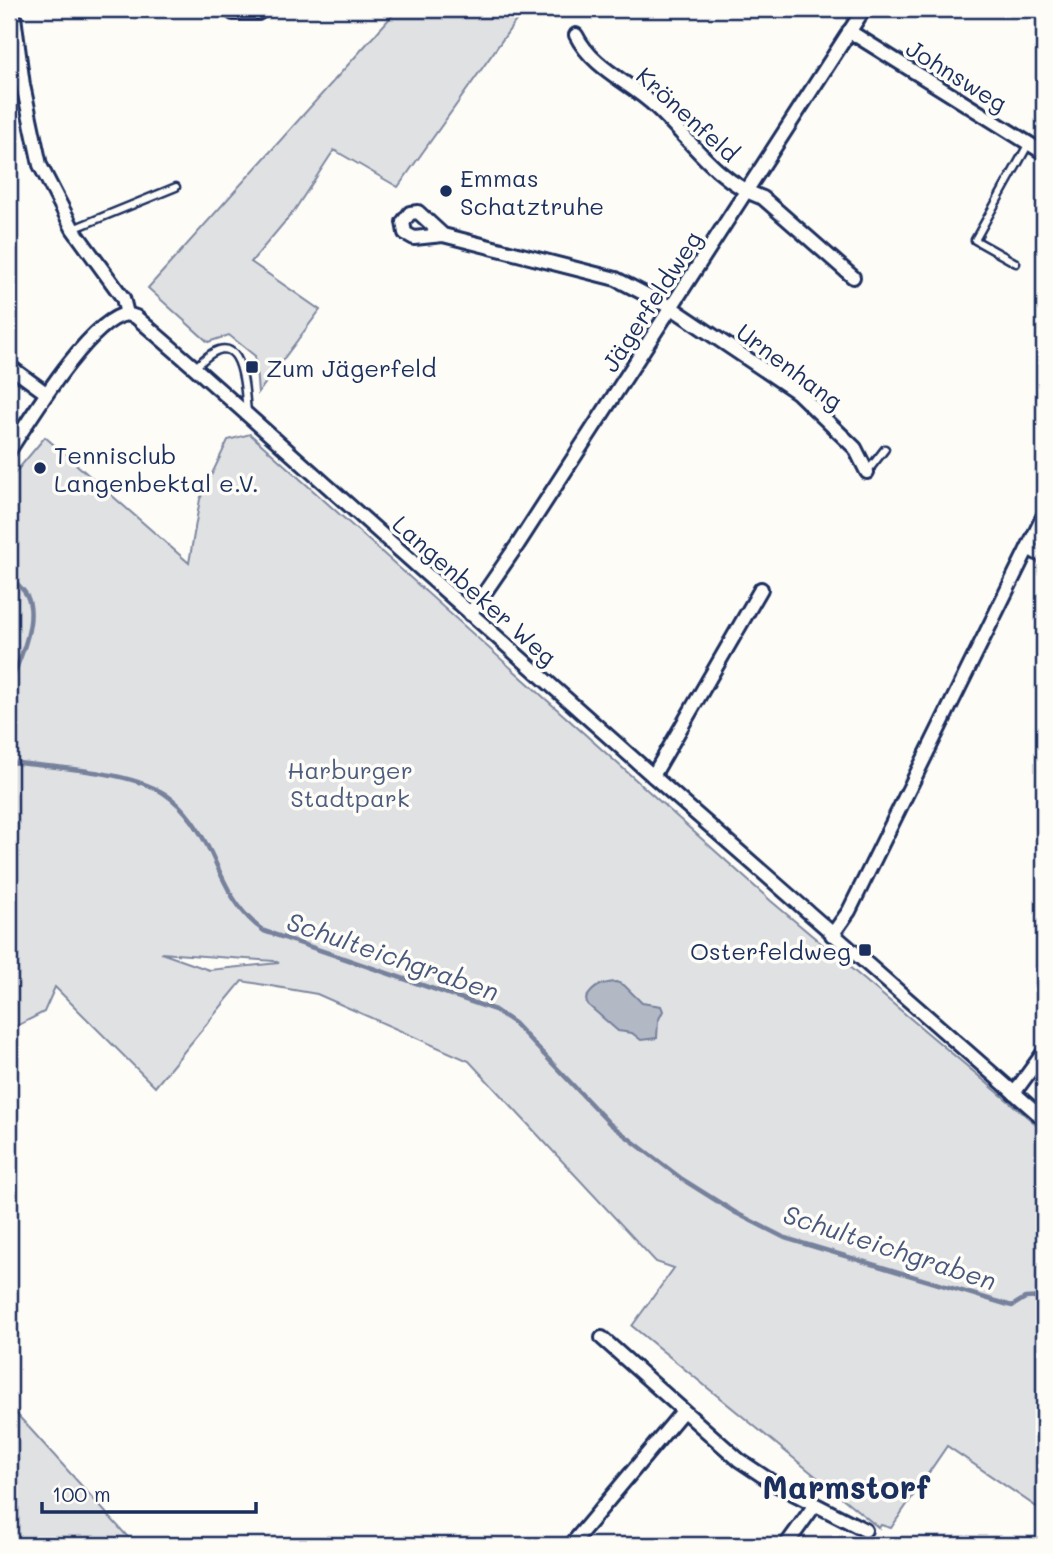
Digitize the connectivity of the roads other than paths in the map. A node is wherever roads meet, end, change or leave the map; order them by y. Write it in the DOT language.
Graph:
graph roads {
  1 [pos="13,9"];
  2 [pos="229,9"];
  3 [pos="264,9"];
  4 [pos="864,9"];
  5 [pos="849,31"];
  6 [pos="576,36"];
  7 [pos="1028,145"];
  8 [pos="1044,153"];
  9 [pos="176,187"];
  10 [pos="745,192"];
  11 [pos="73,229"];
  12 [pos="443,236"];
  13 [pos="1016,263"];
  14 [pos="853,277"];
  15 [pos="672,308"];
  16 [pos="127,314"];
  17 [pos="9,366"];
  18 [pos="195,368"];
  19 [pos="46,393"];
  20 [pos="248,414"];
  21 [pos="885,449"];
  22 [pos="9,450"];
  23 [pos="867,472"];
  24 [pos="1044,515"];
  25 [pos="1028,548"];
  26 [pos="1044,557"];
  27 [pos="761,589"];
  28 [pos="470,614"];
  29 [pos="653,776"];
  30 [pos="832,935"];
  31 [pos="1044,1052"];
  32 [pos="1014,1093"];
  33 [pos="1044,1119"];
  34 [pos="601,1338"];
  35 [pos="683,1411"];
  36 [pos="814,1506"];
  37 [pos="865,1530"];
  38 [pos="570,1544"];
  39 [pos="786,1545"];
  1 -- 11 [label="street, Langenbeker Weg"];
  2 -- 3 [label="street"];
  4 -- 5 [label="street, Jägerfeldweg"];
  5 -- 7 [label="street, Johnsweg"];
  5 -- 10 [label="street, Jägerfeldweg"];
  6 -- 10 [label="street, Krönenfeld"];
  7 -- 8 [label="street, Johnsweg"];
  7 -- 13 [label="lane"];
  9 -- 11 [label="lane"];
  10 -- 14 [label="street, Krönenfeld"];
  10 -- 15 [label="street, Jägerfeldweg"];
  11 -- 16 [label="street, Langenbeker Weg"];
  12 -- 15 [label="street"];
  15 -- 23 [label="street, Urnenhang"];
  15 -- 28 [label="street, Jägerfeldweg"];
  16 -- 18 [label="street, Langenbeker Weg"];
  16 -- 19 [label="street"];
  17 -- 19 [label="street"];
  18 -- 20 [label="street, Langenbeker Weg"];
  18 -- 20 [label="lane"];
  19 -- 22 [label="street"];
  20 -- 28 [label="street, Langenbeker Weg"];
  21 -- 23 [label="lane"];
  24 -- 25 [label="street"];
  25 -- 26 [label="street"];
  25 -- 30 [label="street"];
  27 -- 29 [label="street"];
  28 -- 29 [label="street, Langenbeker Weg"];
  29 -- 30 [label="street, Langenbeker Weg"];
  30 -- 32 [label="street, Langenbeker Weg"];
  31 -- 32 [label="street"];
  32 -- 33 [label="street, Langenbeker Weg"];
  34 -- 35 [label="street"];
  35 -- 36 [label="street"];
  35 -- 38 [label="street"];
  36 -- 37 [label="street"];
  36 -- 39 [label="street"];
}
